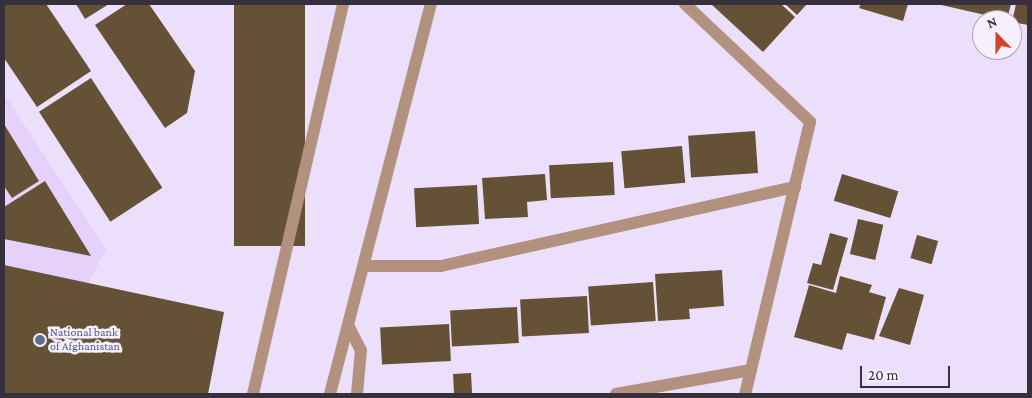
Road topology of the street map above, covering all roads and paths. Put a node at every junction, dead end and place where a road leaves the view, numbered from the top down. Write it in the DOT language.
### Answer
graph roads {
  1 [pos="343,4"];
  2 [pos="431,4"];
  3 [pos="685,4"];
  4 [pos="795,187"];
  5 [pos="364,266"];
  6 [pos="348,325"];
  7 [pos="751,370"];
  8 [pos="253,394"];
  9 [pos="330,394"];
  10 [pos="357,394"];
  11 [pos="616,394"];
  12 [pos="746,394"];
  1 -- 8 [label="street"];
  2 -- 5 [label="street"];
  3 -- 4 [label="street"];
  4 -- 5 [label="street"];
  4 -- 7 [label="street"];
  5 -- 6 [label="street"];
  6 -- 9 [label="street"];
  6 -- 10 [label="street"];
  7 -- 11 [label="street"];
  7 -- 12 [label="street"];
}
